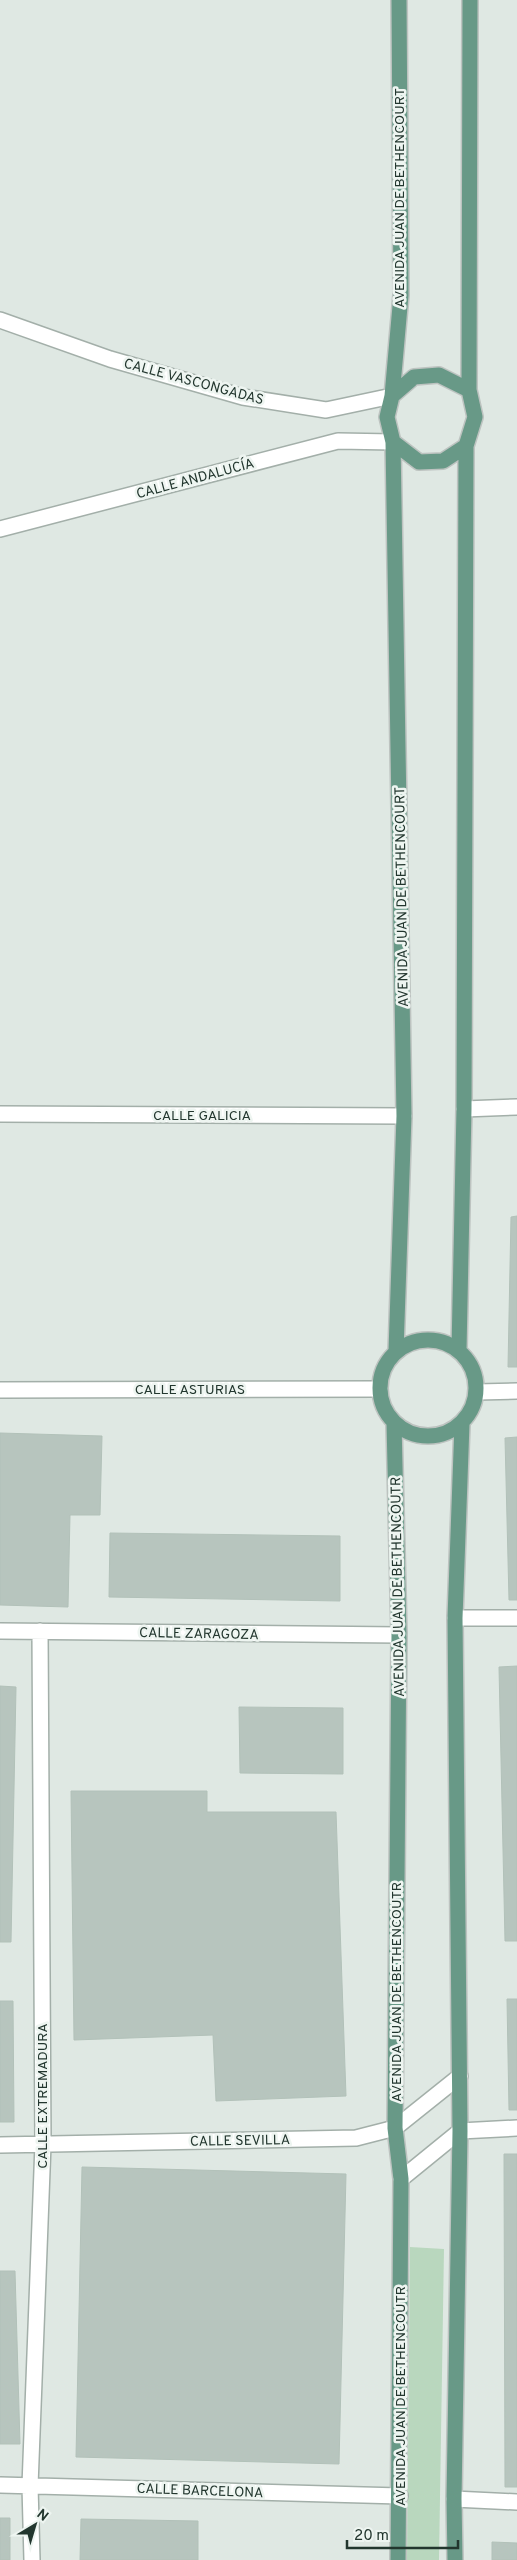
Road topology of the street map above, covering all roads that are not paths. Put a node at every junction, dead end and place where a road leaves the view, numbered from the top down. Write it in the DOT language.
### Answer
graph roads {
  1 [pos="399,0"];
  2 [pos="470,0"];
  3 [pos="0,320"];
  4 [pos="469,390"];
  5 [pos="392,396"];
  6 [pos="393,442"];
  7 [pos="466,446"];
  8 [pos="0,529"];
  9 [pos="517,1107"];
  10 [pos="464,1109"];
  11 [pos="0,1114"];
  12 [pos="404,1116"];
  13 [pos="459,1350"];
  14 [pos="396,1351"];
  15 [pos="380,1389"];
  16 [pos="0,1390"];
  17 [pos="477,1392"];
  18 [pos="517,1392"];
  19 [pos="394,1423"];
  20 [pos="462,1424"];
  21 [pos="455,1618"];
  22 [pos="517,1618"];
  23 [pos="0,1631"];
  24 [pos="40,1631"];
  25 [pos="399,1635"];
  26 [pos="460,2076"];
  27 [pos="395,2128"];
  28 [pos="517,2128"];
  29 [pos="460,2131"];
  30 [pos="43,2144"];
  31 [pos="0,2145"];
  32 [pos="401,2179"];
  33 [pos="0,2485"];
  34 [pos="30,2486"];
  35 [pos="400,2496"];
  36 [pos="454,2499"];
  37 [pos="517,2502"];
  38 [pos="32,2560"];
  39 [pos="398,2560"];
  40 [pos="455,2560"];
  1 -- 5 [label="main road, AVENIDA JUAN DE BETHENCOURT"];
  2 -- 4 [label="main road"];
  3 -- 5 [label="street, CALLE VASCONGADAS"];
  4 -- 5 [label="main road"];
  4 -- 7 [label="main road"];
  5 -- 6 [label="main road"];
  6 -- 7 [label="main road"];
  6 -- 8 [label="street, CALLE ANDALUCÍA"];
  6 -- 12 [label="main road, AVENIDA JUAN DE BETHENCOURT"];
  7 -- 10 [label="main road"];
  9 -- 10 [label="street"];
  10 -- 13 [label="main road"];
  11 -- 12 [label="street, CALLE GALICIA"];
  12 -- 14 [label="main road, AVENIDA JUAN DE BETHENCOURT"];
  13 -- 14 [label="main road"];
  13 -- 17 [label="main road"];
  14 -- 15 [label="main road"];
  15 -- 16 [label="street, CALLE ASTURIAS"];
  15 -- 19 [label="main road"];
  17 -- 18 [label="street"];
  17 -- 20 [label="main road"];
  19 -- 20 [label="main road"];
  19 -- 25 [label="main road, AVENIDA JUAN DE BETHENCOUTR"];
  20 -- 21 [label="main road"];
  21 -- 22 [label="street"];
  21 -- 26 [label="main road"];
  23 -- 24 [label="street, CALLE ZARAGOZA"];
  24 -- 25 [label="street, CALLE ZARAGOZA"];
  24 -- 30 [label="street, CALLE EXTREMADURA"];
  25 -- 27 [label="main road, AVENIDA JUAN DE BETHENCOUTR"];
  26 -- 27 [label="street, CALLE SEVILLA"];
  26 -- 29 [label="main road"];
  27 -- 30 [label="street, CALLE SEVILLA"];
  27 -- 32 [label="main road, AVENIDA JUAN DE BETHENCOUTR"];
  28 -- 29 [label="street"];
  29 -- 32 [label="street"];
  29 -- 36 [label="main road"];
  30 -- 31 [label="street, CALLE SEVILLA"];
  30 -- 34 [label="street, CALLE EXTREMADURA"];
  32 -- 35 [label="main road, AVENIDA JUAN DE BETHENCOUTR"];
  33 -- 34 [label="street, CALLE BARCELONA"];
  34 -- 35 [label="street, CALLE BARCELONA"];
  34 -- 38 [label="street, CALLE EXTREMADURA"];
  35 -- 39 [label="main road, AVENIDA JUAN DE BETHENCOUTR"];
  36 -- 37 [label="street"];
  36 -- 40 [label="main road"];
}
